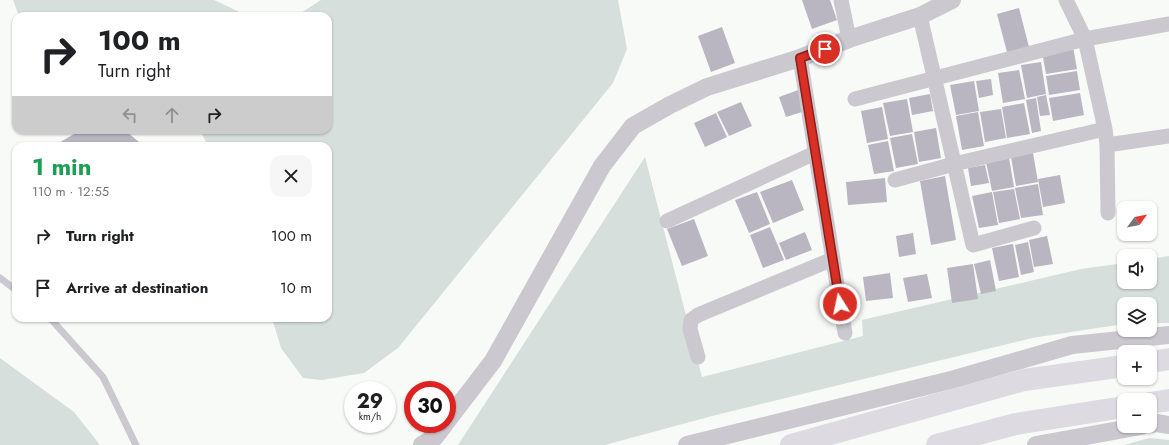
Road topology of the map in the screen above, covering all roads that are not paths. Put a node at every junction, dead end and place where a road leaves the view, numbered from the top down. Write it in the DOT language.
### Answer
graph roads {
  1 [pos="840,0"];
  2 [pos="952,0"];
  3 [pos="1066,0"];
  4 [pos="920,16"];
  5 [pos="1169,24"];
  6 [pos="850,39"];
  7 [pos="1085,39"];
  8 [pos="800,58"];
  9 [pos="934,79"];
  10 [pos="855,99"];
  11 [pos="1104,129"];
  12 [pos="1169,136"];
  13 [pos="1107,145"];
  14 [pos="815,152"];
  15 [pos="954,164"];
  16 [pos="895,180"];
  17 [pos="1108,213"];
  18 [pos="667,221"];
  19 [pos="1034,228"];
  20 [pos="833,259"];
  21 [pos="0,278"];
  22 [pos="12,287"];
  23 [pos="54,322"];
  24 [pos="845,333"];
  25 [pos="1169,335"];
  26 [pos="698,357"];
  27 [pos="1169,360"];
  28 [pos="1157,361"];
  29 [pos="1117,367"];
  30 [pos="1169,400"];
  31 [pos="1157,402"];
  32 [pos="1117,408"];
  33 [pos="456,409"];
  34 [pos="1157,423"];
  35 [pos="1169,425"];
  36 [pos="1117,430"];
  37 [pos="438,433"];
  38 [pos="136,445"];
  39 [pos="422,445"];
  40 [pos="687,445"];
  41 [pos="791,445"];
  42 [pos="937,445"];
  43 [pos="1036,445"];
  1 -- 6 [label="street"];
  2 -- 4 [label="street"];
  3 -- 7 [label="street"];
  4 -- 6 [label="street"];
  4 -- 9 [label="street"];
  5 -- 7 [label="street"];
  6 -- 8 [label="street"];
  7 -- 9 [label="street"];
  7 -- 11 [label="street"];
  8 -- 14 [label="street"];
  8 -- 33 [label="street"];
  9 -- 10 [label="street"];
  9 -- 15 [label="street"];
  11 -- 13 [label="street"];
  11 -- 15 [label="street"];
  12 -- 13 [label="street"];
  13 -- 17 [label="street"];
  14 -- 18 [label="street"];
  14 -- 20 [label="street"];
  15 -- 16 [label="street"];
  15 -- 19 [label="street"];
  20 -- 24 [label="street"];
  20 -- 26 [label="street"];
  21 -- 22 [label="lane"];
  23 -- 38 [label="lane"];
  25 -- 40 [label="street"];
  27 -- 28 [label="main road"];
  29 -- 41 [label="main road"];
  30 -- 31 [label="main road"];
  32 -- 42 [label="main road"];
  34 -- 35 [label="street"];
  36 -- 43 [label="street"];
  37 -- 39 [label="street"];
}
